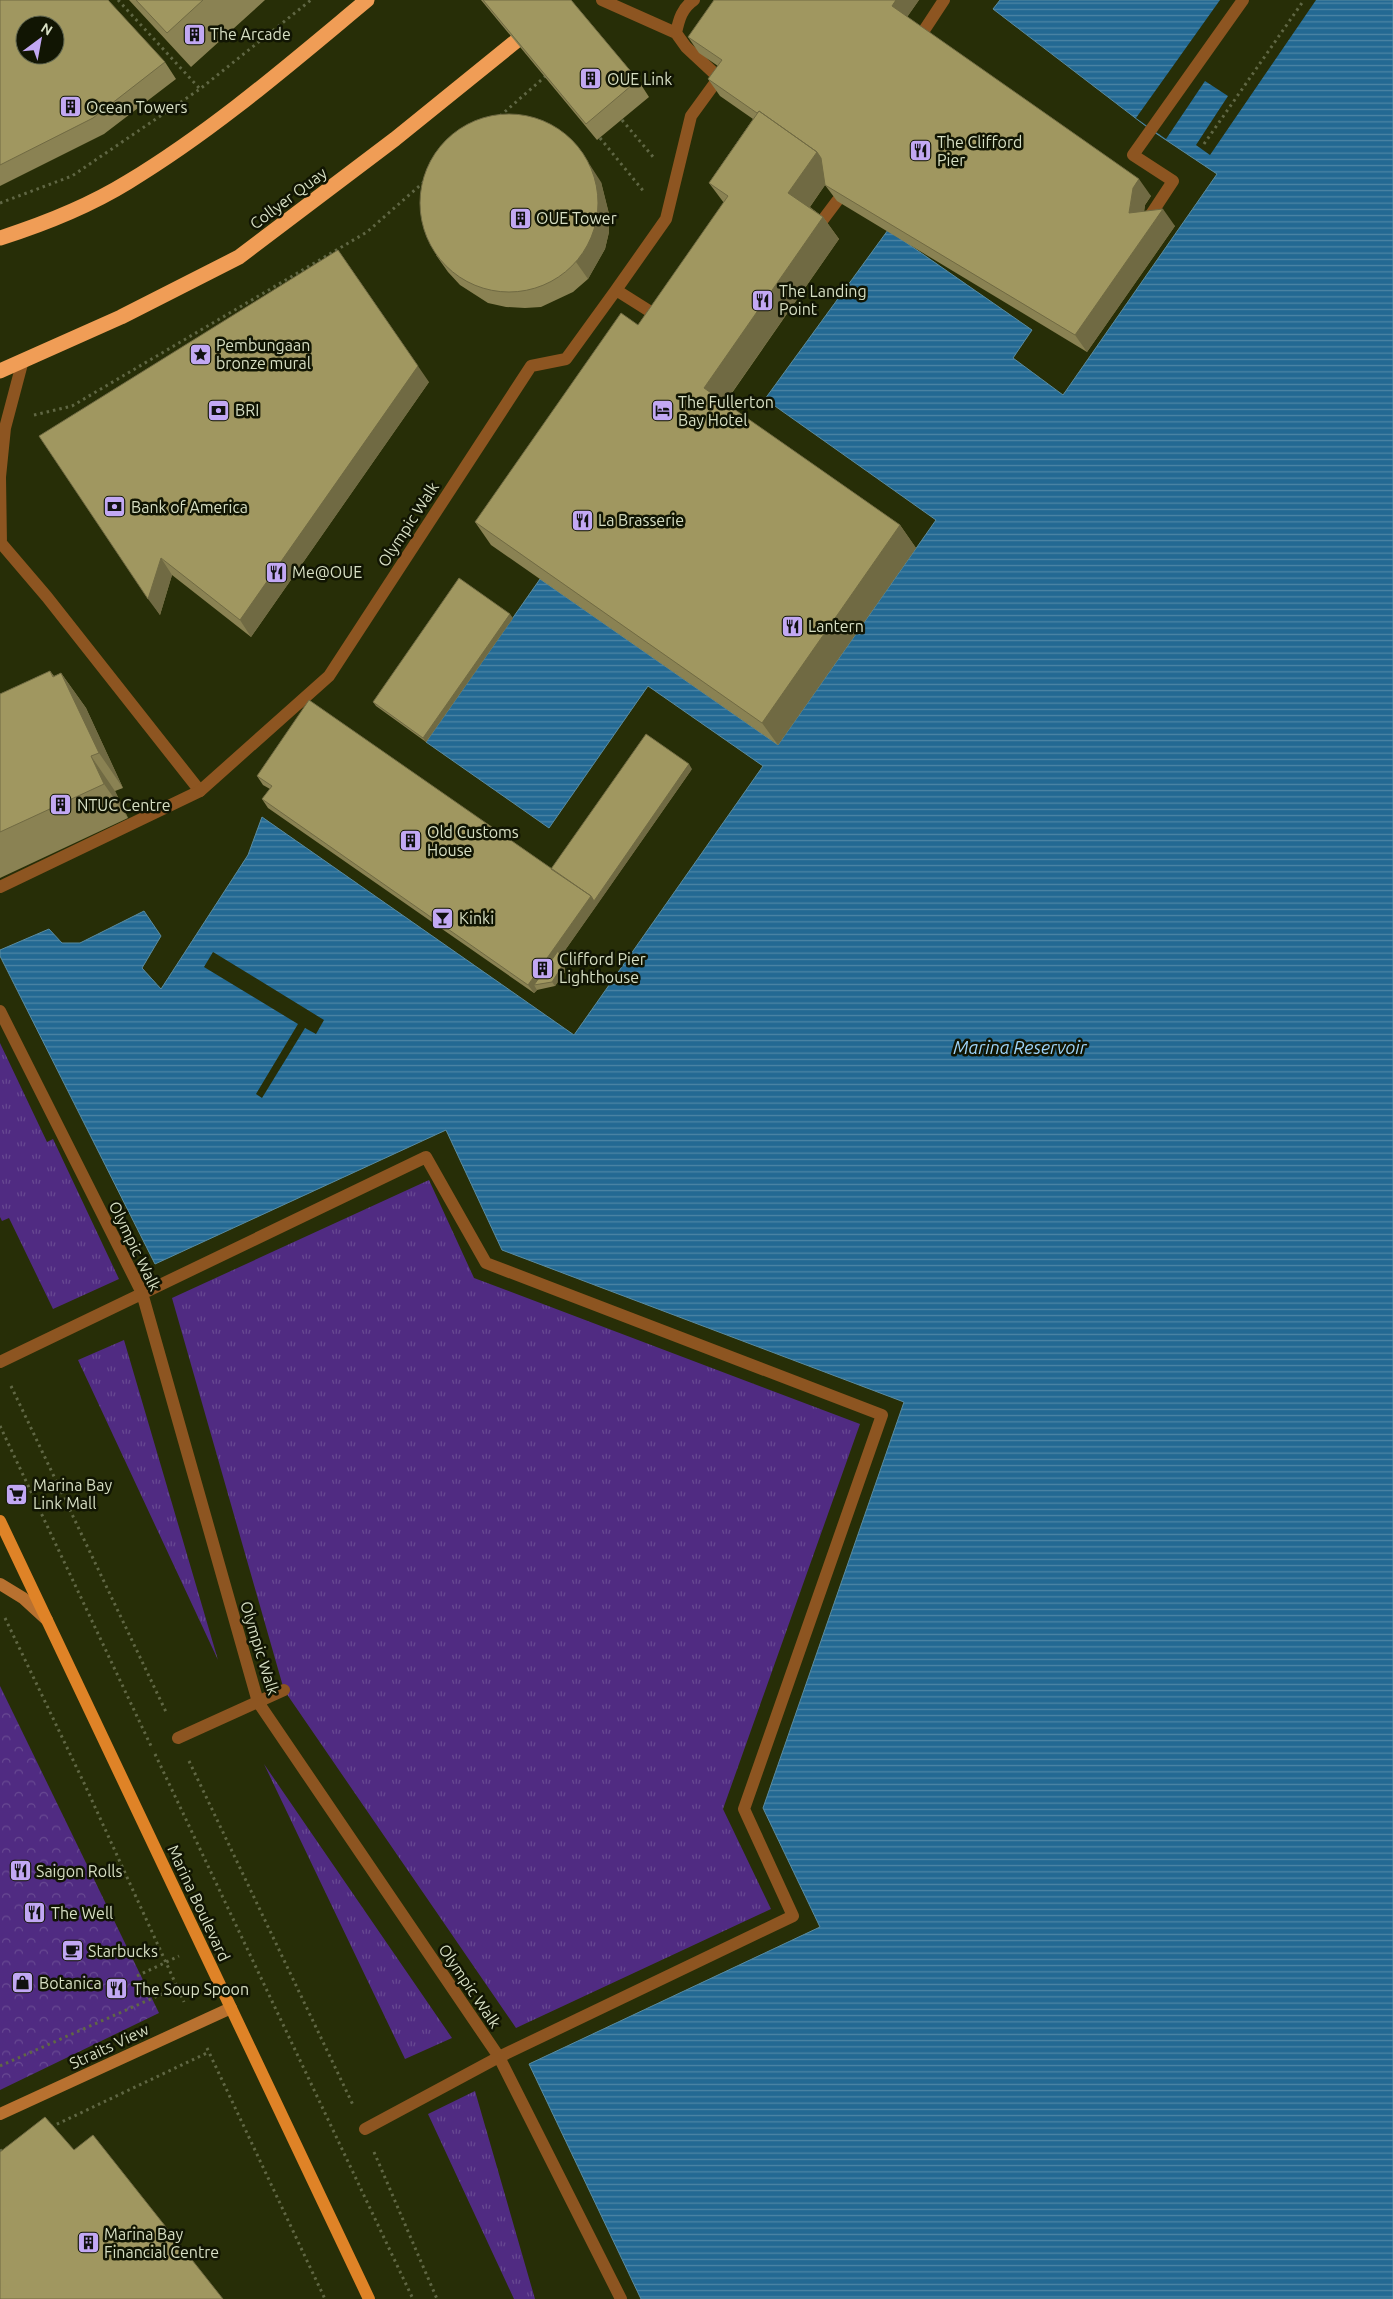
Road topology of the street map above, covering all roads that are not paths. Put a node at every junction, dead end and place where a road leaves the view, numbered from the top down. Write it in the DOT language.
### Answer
graph roads {
  1 [pos="366,0"];
  2 [pos="602,0"];
  3 [pos="694,0"];
  4 [pos="944,0"];
  5 [pos="1243,0"];
  6 [pos="542,20"];
  7 [pos="676,33"];
  8 [pos="921,35"];
  9 [pos="836,201"];
  10 [pos="819,225"];
  11 [pos="1141,230"];
  12 [pos="0,238"];
  13 [pos="616,290"];
  14 [pos="670,324"];
  15 [pos="23,360"];
  16 [pos="0,371"];
  17 [pos="1,543"];
  18 [pos="200,791"];
  19 [pos="0,887"];
  20 [pos="0,1011"];
  21 [pos="142,1293"];
  22 [pos="0,1362"];
  23 [pos="0,1521"];
  24 [pos="0,1584"];
  25 [pos="48,1621"];
  26 [pos="284,1690"];
  27 [pos="258,1702"];
  28 [pos="178,1738"];
  29 [pos="231,2008"];
  30 [pos="499,2058"];
  31 [pos="0,2114"];
  32 [pos="364,2129"];
  33 [pos="369,2299"];
  34 [pos="621,2299"];
  1 -- 12 [label="highway"];
  2 -- 7 [label="street"];
  3 -- 7 [label="street"];
  4 -- 8 [label="street"];
  5 -- 11 [label="street"];
  6 -- 15 [label="highway, Collyer Quay"];
  7 -- 13 [label="street, Olympic Walk"];
  9 -- 10 [label="street"];
  13 -- 14 [label="street"];
  13 -- 18 [label="street, Olympic Walk"];
  15 -- 16 [label="highway, Collyer Quay"];
  15 -- 17 [label="street"];
  17 -- 18 [label="street"];
  18 -- 19 [label="street, Olympic Walk"];
  20 -- 21 [label="street, Olympic Walk"];
  21 -- 22 [label="street"];
  21 -- 27 [label="street, Olympic Walk"];
  21 -- 30 [label="street"];
  23 -- 25 [label="main road, Marina Boulevard"];
  24 -- 25 [label="street"];
  25 -- 29 [label="main road, Marina Boulevard"];
  26 -- 27 [label="street"];
  27 -- 28 [label="street"];
  27 -- 30 [label="street, Olympic Walk"];
  29 -- 31 [label="street, Straits View"];
  29 -- 33 [label="main road, Marina Boulevard"];
  30 -- 32 [label="street"];
  30 -- 34 [label="street, Olympic Walk"];
}
